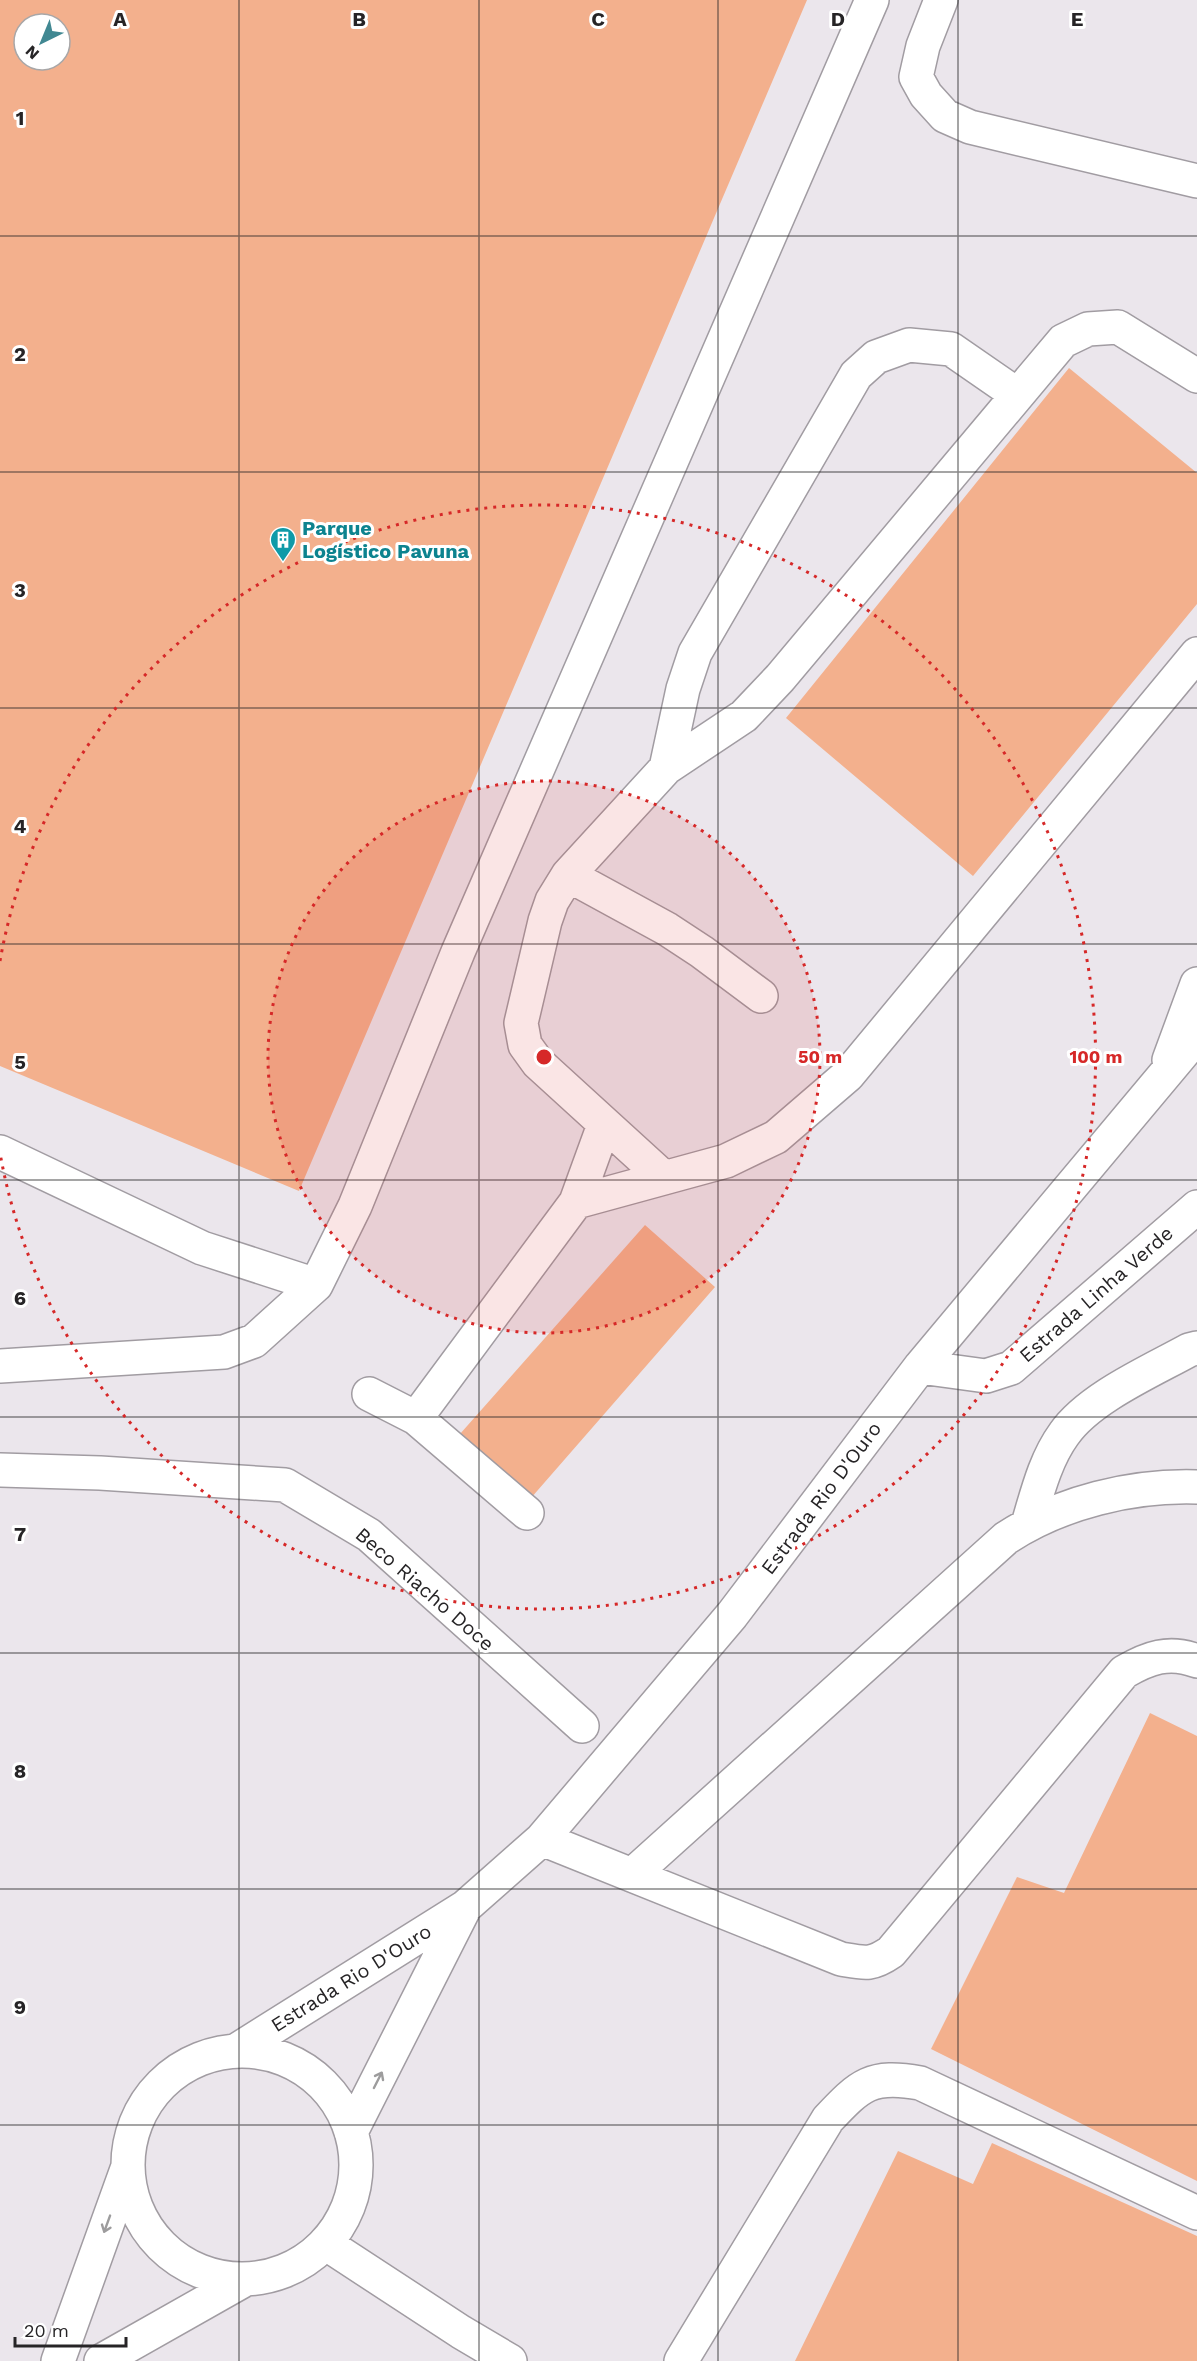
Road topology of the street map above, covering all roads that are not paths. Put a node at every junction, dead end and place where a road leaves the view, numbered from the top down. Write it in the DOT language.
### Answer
graph roads {
  1 [pos="872,0"];
  2 [pos="941,0"];
  3 [pos="1197,181"];
  4 [pos="1197,376"];
  5 [pos="1016,394"];
  6 [pos="1197,654"];
  7 [pos="666,768"];
  8 [pos="568,875"];
  9 [pos="1197,984"];
  10 [pos="761,996"];
  11 [pos="1197,1036"];
  12 [pos="1163,1076"];
  13 [pos="604,1125"];
  14 [pos="0,1152"];
  15 [pos="663,1177"];
  16 [pos="576,1202"];
  17 [pos="1197,1207"];
  18 [pos="316,1285"];
  19 [pos="1197,1348"];
  20 [pos="0,1366"];
  21 [pos="920,1367"];
  22 [pos="369,1394"];
  23 [pos="416,1418"];
  24 [pos="0,1470"];
  25 [pos="1197,1487"];
  26 [pos="527,1513"];
  27 [pos="1028,1524"];
  28 [pos="1197,1661"];
  29 [pos="582,1726"];
  30 [pos="542,1839"];
  31 [pos="632,1875"];
  32 [pos="465,1907"];
  33 [pos="237,2050"];
  34 [pos="351,2132"];
  35 [pos="127,2169"];
  36 [pos="1197,2212"];
  37 [pos="325,2243"];
  38 [pos="246,2279"];
  39 [pos="58,2361"];
  40 [pos="101,2361"];
  41 [pos="510,2361"];
  42 [pos="681,2361"];
  1 -- 18 [label="street"];
  2 -- 3 [label="street"];
  4 -- 5 [label="street"];
  5 -- 7 [label="street"];
  5 -- 7 [label="street"];
  6 -- 15 [label="street"];
  7 -- 8 [label="street"];
  8 -- 10 [label="street"];
  8 -- 13 [label="street"];
  9 -- 12 [label="street, Estrada Rio D'Ouro"];
  11 -- 12 [label="street, Estrada Rio D'Ouro"];
  12 -- 21 [label="street, Estrada Rio D'Ouro"];
  13 -- 15 [label="street"];
  13 -- 16 [label="street"];
  14 -- 18 [label="street"];
  15 -- 16 [label="street"];
  16 -- 23 [label="street"];
  17 -- 21 [label="street, Estrada Linha Verde"];
  18 -- 20 [label="street"];
  19 -- 27 [label="street"];
  21 -- 30 [label="street, Estrada Rio D'Ouro"];
  22 -- 23 [label="street"];
  23 -- 26 [label="street"];
  24 -- 29 [label="street, Beco Riacho Doce"];
  25 -- 27 [label="street"];
  27 -- 31 [label="street"];
  28 -- 31 [label="street"];
  30 -- 31 [label="street"];
  30 -- 32 [label="street, Estrada Rio D'Ouro"];
  32 -- 33 [label="street, Estrada Rio D'Ouro"];
  34 -- 32 [label="street, Estrada Rio D'Ouro, one-way"];
  33 -- 34 [label="street"];
  33 -- 35 [label="street"];
  34 -- 37 [label="street"];
  35 -- 38 [label="street"];
  35 -- 39 [label="street, one-way"];
  36 -- 42 [label="street"];
  37 -- 38 [label="street"];
  37 -- 41 [label="street"];
  38 -- 40 [label="street"];
}
